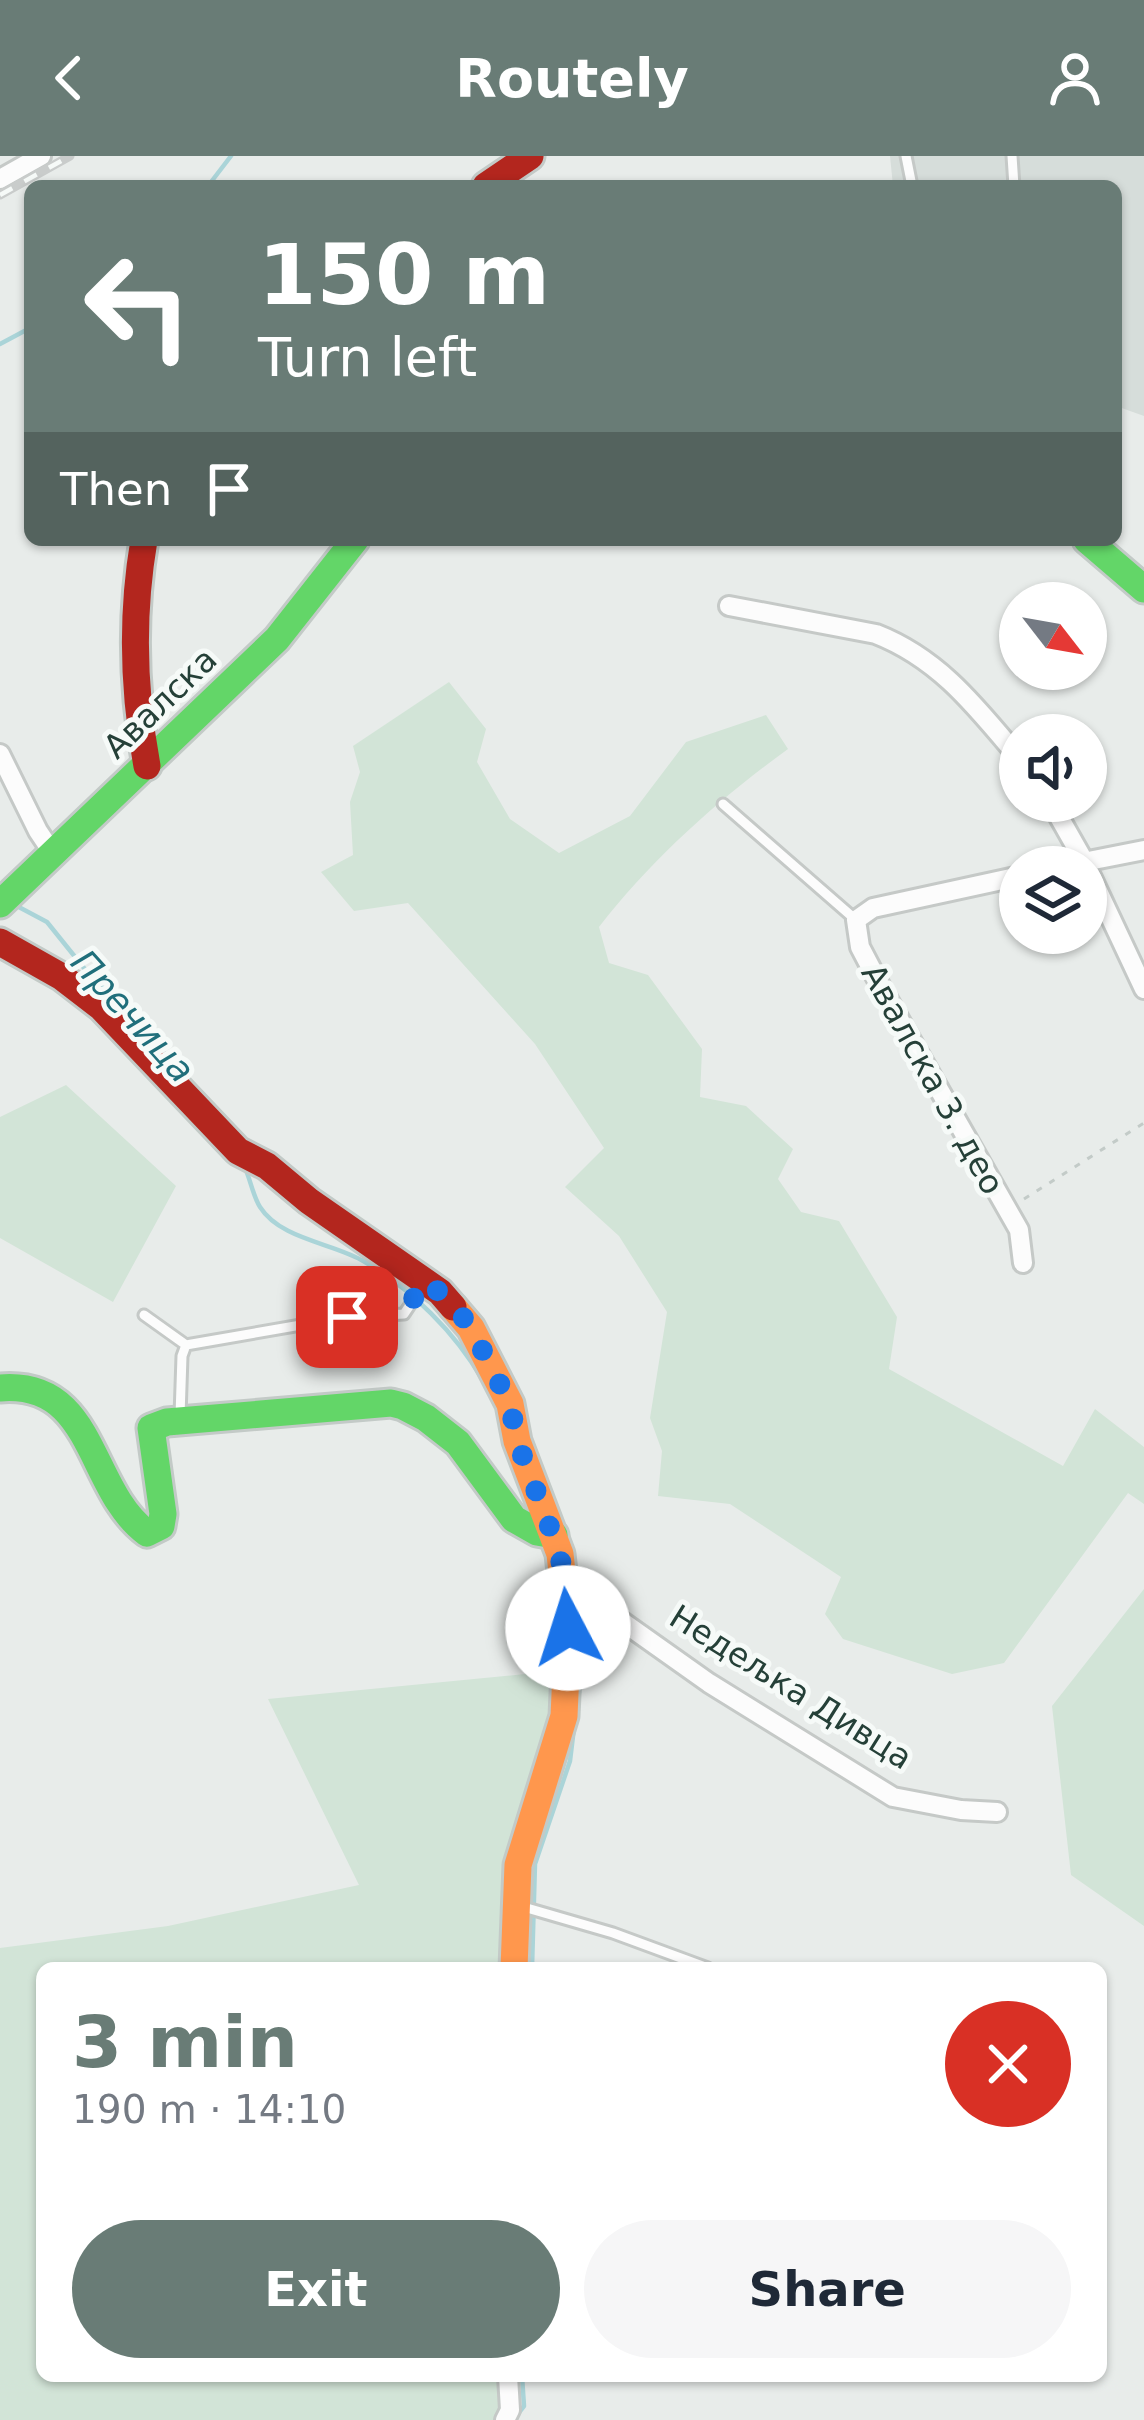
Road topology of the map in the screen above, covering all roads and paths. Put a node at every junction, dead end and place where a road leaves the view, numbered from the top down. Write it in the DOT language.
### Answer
graph roads {
  1 [pos="41,156"];
  2 [pos="530,156"];
  3 [pos="0,178"];
  4 [pos="495,180"];
  5 [pos="143,546"];
  6 [pos="350,546"];
  7 [pos="1095,546"];
  8 [pos="1144,589"];
  9 [pos="729,606"];
  10 [pos="999,734"];
  11 [pos="0,754"];
  12 [pos="147,766"];
  13 [pos="723,803"];
  14 [pos="1144,850"];
  15 [pos="54,855"];
  16 [pos="1107,857"];
  17 [pos="999,881"];
  18 [pos="0,904"];
  19 [pos="1107,910"];
  20 [pos="856,920"];
  21 [pos="0,942"];
  22 [pos="1144,988"];
  23 [pos="1144,1123"];
  24 [pos="1006,1210"];
  25 [pos="1023,1263"];
  26 [pos="419,1293"];
  27 [pos="144,1315"];
  28 [pos="186,1346"];
  29 [pos="0,1388"];
  30 [pos="180,1421"];
  31 [pos="554,1535"];
  32 [pos="572,1585"];
  33 [pos="997,1812"];
  34 [pos="519,1906"];
  35 [pos="514,1962"];
  36 [pos="692,1962"];
  37 [pos="508,2382"];
  38 [pos="505,2420"];
  1 -- 3 [label="street"];
  2 -- 4 [label="street"];
  5 -- 12 [label="street"];
  6 -- 12 [label="street, Авалска"];
  7 -- 8 [label="street"];
  9 -- 10 [label="street"];
  11 -- 15 [label="street"];
  12 -- 15 [label="street, Авалска"];
  13 -- 20 [label="lane"];
  14 -- 16 [label="street"];
  15 -- 18 [label="street, Авалска"];
  17 -- 20 [label="street, Авалска 3. део"];
  19 -- 22 [label="street"];
  20 -- 24 [label="street, Авалска 3. део"];
  21 -- 26 [label="street"];
  23 -- 24 [label="path"];
  24 -- 25 [label="street, Авалска 3. део"];
  26 -- 28 [label="lane"];
  26 -- 31 [label="street"];
  27 -- 28 [label="lane"];
  28 -- 30 [label="lane"];
  29 -- 30 [label="street"];
  30 -- 31 [label="street"];
  31 -- 32 [label="street"];
  32 -- 33 [label="street, Недељка Дивца"];
  32 -- 34 [label="street"];
  34 -- 35 [label="street"];
  34 -- 36 [label="lane"];
  37 -- 38 [label="street"];
}
